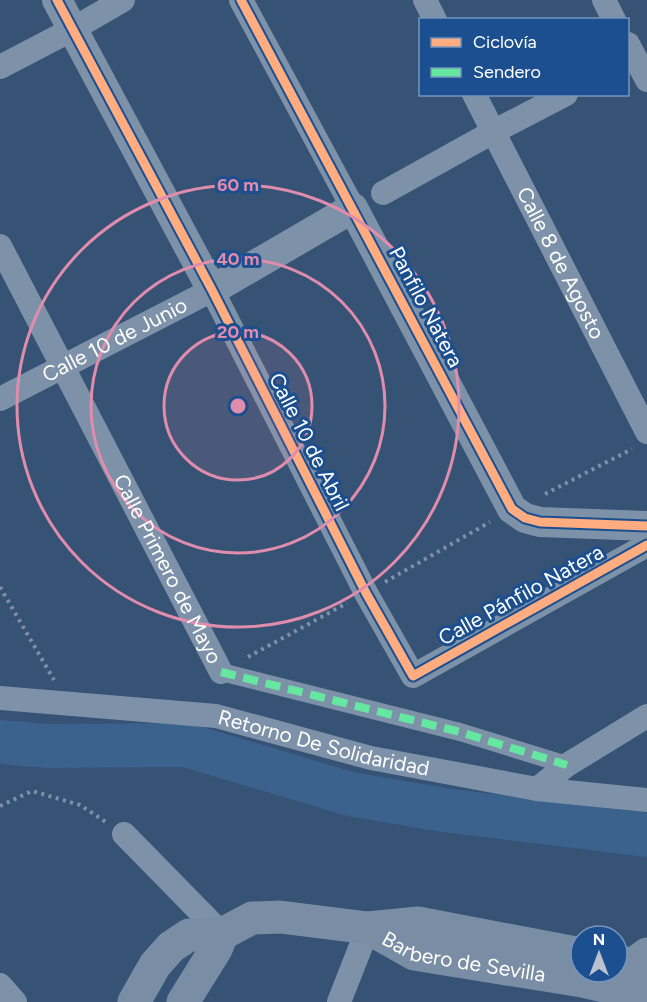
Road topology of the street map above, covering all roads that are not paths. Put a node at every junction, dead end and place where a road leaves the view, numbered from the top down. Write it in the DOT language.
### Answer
graph roads {
  1 [pos="57,0"];
  2 [pos="123,0"];
  3 [pos="241,0"];
  4 [pos="425,0"];
  5 [pos="604,0"];
  6 [pos="434,18"];
  7 [pos="613,18"];
  8 [pos="73,29"];
  9 [pos="0,67"];
  10 [pos="475,96"];
  11 [pos="563,96"];
  12 [pos="493,132"];
  13 [pos="384,194"];
  14 [pos="353,208"];
  15 [pos="0,246"];
  16 [pos="212,290"];
  17 [pos="62,366"];
  18 [pos="0,399"];
  19 [pos="642,439"];
  20 [pos="647,526"];
  21 [pos="647,545"];
  22 [pos="221,672"];
  23 [pos="413,676"];
  24 [pos="0,698"];
  25 [pos="647,716"];
  26 [pos="567,765"];
  27 [pos="537,789"];
  28 [pos="647,800"];
  29 [pos="124,834"];
  30 [pos="368,928"];
  31 [pos="222,934"];
  32 [pos="569,952"];
  33 [pos="633,976"];
  34 [pos="0,986"];
  35 [pos="15,1002"];
  36 [pos="134,1002"];
  37 [pos="183,1002"];
  38 [pos="339,1002"];
  1 -- 8 [label="street, Calle 10 de Abril"];
  2 -- 8 [label="street"];
  3 -- 14 [label="street, Panfilo Natera"];
  4 -- 6 [label="street"];
  5 -- 7 [label="street"];
  8 -- 9 [label="street"];
  8 -- 16 [label="street, Calle 10 de Abril"];
  10 -- 12 [label="street, Calle 8 de Agosto"];
  11 -- 12 [label="street"];
  12 -- 13 [label="street"];
  12 -- 19 [label="street, Calle 8 de Agosto"];
  14 -- 16 [label="street, Calle 10 de Junio"];
  14 -- 20 [label="street, Panfilo Natera"];
  15 -- 17 [label="street, Calle Primero de Mayo"];
  16 -- 17 [label="street, Calle 10 de Junio"];
  16 -- 23 [label="street, Calle 10 de Abril"];
  17 -- 18 [label="street, Calle 10 de Junio"];
  17 -- 22 [label="street, Calle Primero de Mayo"];
  21 -- 23 [label="street, Calle Pánfilo Natera"];
  22 -- 26 [label="street, Calle Primero de Mayo"];
  24 -- 27 [label="street, Retorno De Solidaridad"];
  25 -- 26 [label="street"];
  26 -- 27 [label="street"];
  27 -- 28 [label="street, Retorno De Solidaridad"];
  29 -- 31 [label="street"];
  30 -- 31 [label="main road, Barbero de Sevilla"];
  30 -- 32 [label="main road, Barbero de Sevilla"];
  30 -- 33 [label="main road, Barbero de Sevilla"];
  30 -- 38 [label="street"];
  31 -- 36 [label="main road, Barbero de Sevilla"];
  31 -- 37 [label="main road"];
  34 -- 35 [label="street"];
}
